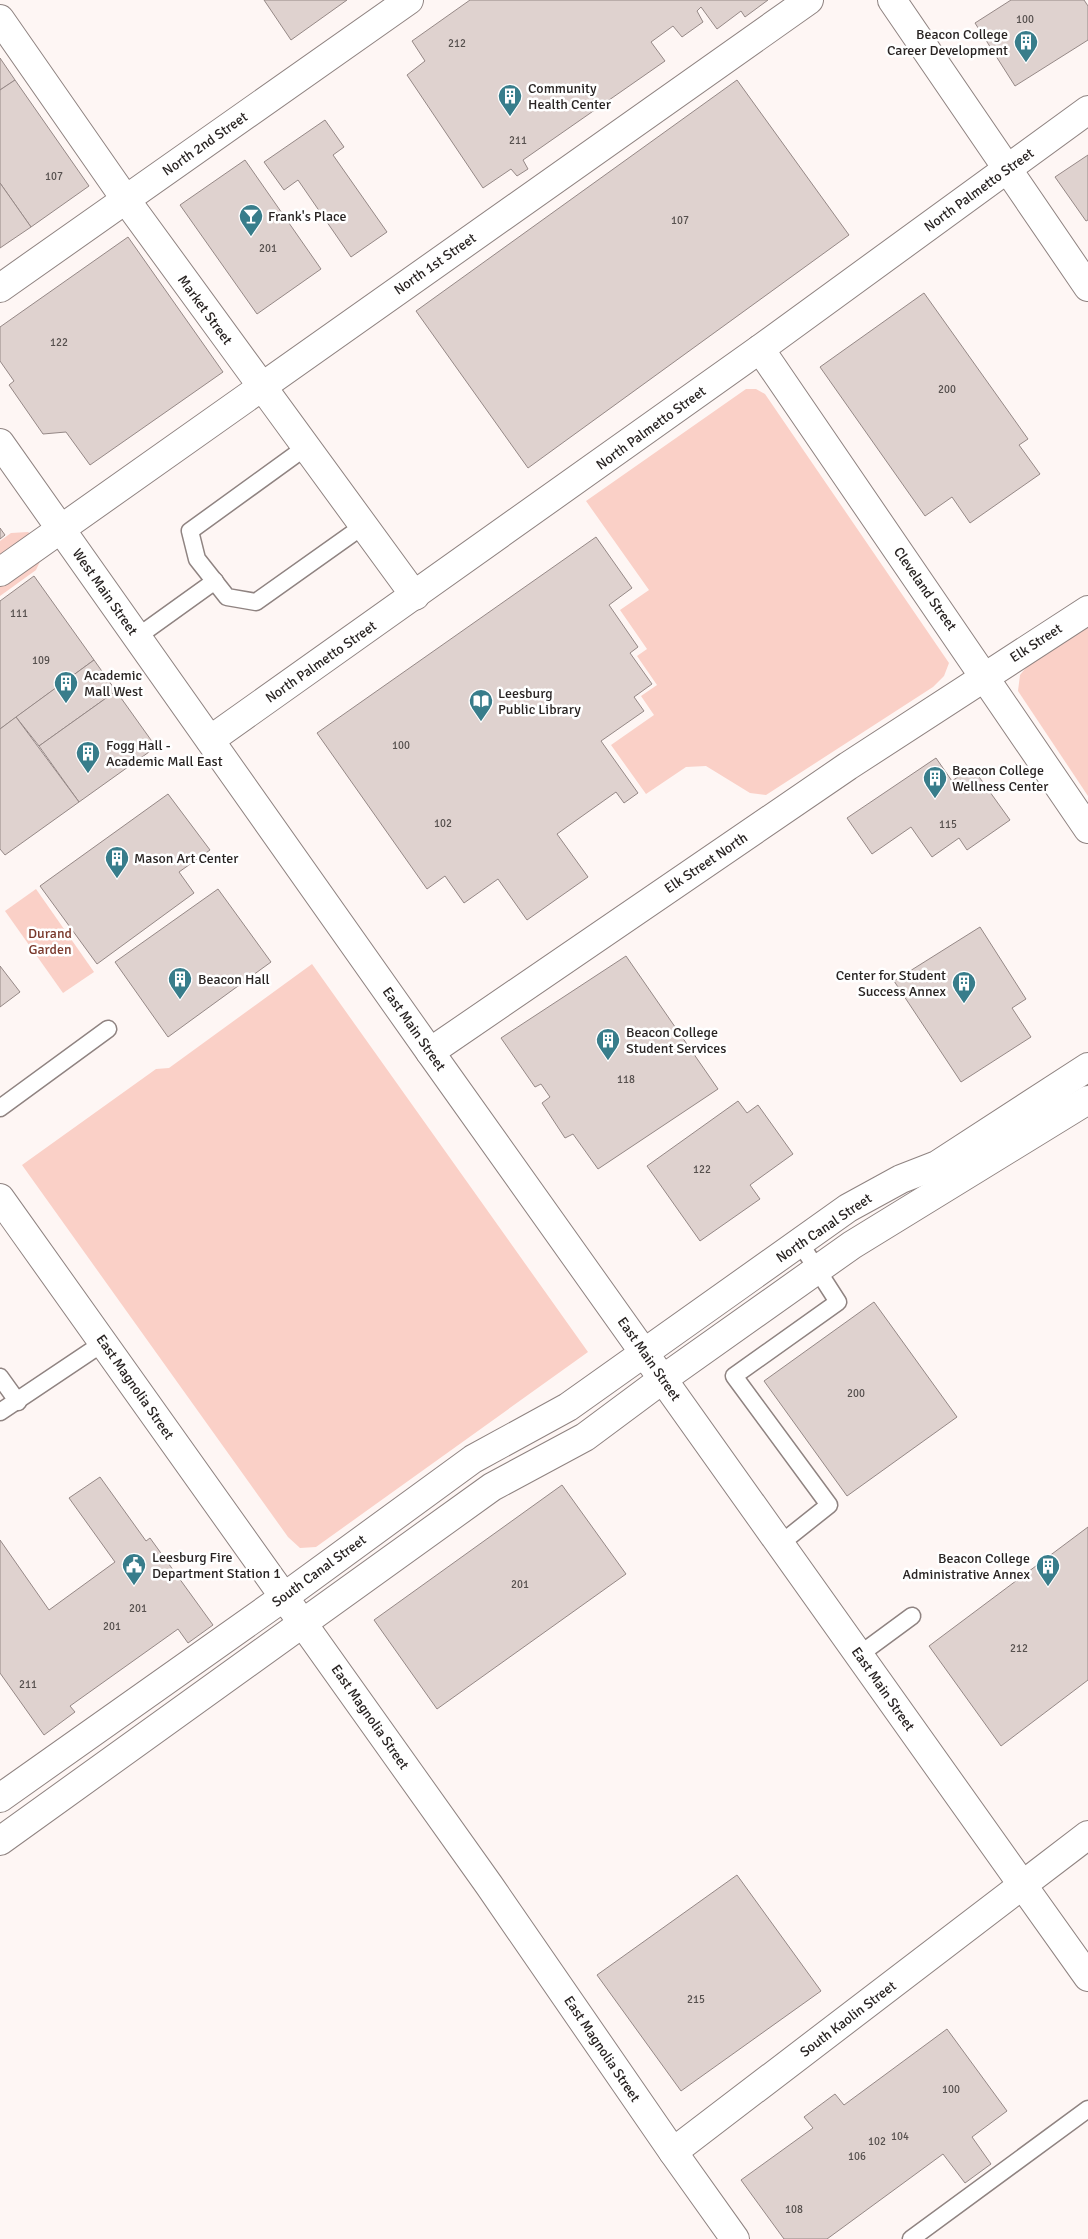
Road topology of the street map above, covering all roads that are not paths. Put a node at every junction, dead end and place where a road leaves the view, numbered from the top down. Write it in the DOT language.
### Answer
graph roads {
  1 [pos="9,0"];
  2 [pos="409,0"];
  3 [pos="809,0"];
  4 [pos="892,0"];
  5 [pos="0,6"];
  6 [pos="0,19"];
  7 [pos="1088,110"];
  8 [pos="1007,169"];
  9 [pos="126,200"];
  10 [pos="1088,287"];
  11 [pos="0,288"];
  12 [pos="760,350"];
  13 [pos="261,387"];
  14 [pos="0,443"];
  15 [pos="306,447"];
  16 [pos="363,526"];
  17 [pos="61,529"];
  18 [pos="0,572"];
  19 [pos="214,581"];
  20 [pos="415,596"];
  21 [pos="1088,610"];
  22 [pos="137,637"];
  23 [pos="984,676"];
  24 [pos="210,740"];
  25 [pos="1088,830"];
  26 [pos="108,1029"];
  27 [pos="430,1052"];
  28 [pos="1088,1067"];
  29 [pos="1088,1100"];
  30 [pos="0,1108"];
  31 [pos="0,1198"];
  32 [pos="800,1243"];
  33 [pos="818,1270"];
  34 [pos="103,1343"];
  35 [pos="643,1352"];
  36 [pos="0,1377"];
  37 [pos="663,1379"];
  38 [pos="18,1402"];
  39 [pos="1,1414"];
  40 [pos="780,1544"];
  41 [pos="284,1597"];
  42 [pos="912,1616"];
  43 [pos="302,1623"];
  44 [pos="859,1655"];
  45 [pos="0,1798"];
  46 [pos="1088,1835"];
  47 [pos="0,1841"];
  48 [pos="1023,1885"];
  49 [pos="1088,1977"];
  50 [pos="1088,2109"];
  51 [pos="673,2152"];
  52 [pos="735,2239"];
  53 [pos="911,2239"];
  1 -- 5 [label="street"];
  2 -- 9 [label="street, North 2nd Street"];
  3 -- 13 [label="street, North 1st Street"];
  4 -- 8 [label="street"];
  6 -- 9 [label="street, Market Street"];
  7 -- 8 [label="street, North Palmetto Street"];
  8 -- 10 [label="street"];
  8 -- 12 [label="street, North Palmetto Street"];
  9 -- 11 [label="street, North 2nd Street"];
  9 -- 13 [label="street, Market Street"];
  12 -- 20 [label="street, North Palmetto Street"];
  12 -- 23 [label="street, Cleveland Street"];
  13 -- 15 [label="street, Market Street"];
  13 -- 17 [label="street, North 1st Street"];
  14 -- 17 [label="street, West Main Street"];
  15 -- 16 [label="street, Market Street"];
  15 -- 19 [label="lane"];
  16 -- 19 [label="lane"];
  16 -- 20 [label="street, Market Street"];
  17 -- 18 [label="street, North 1st Street"];
  17 -- 22 [label="street, West Main Street"];
  19 -- 22 [label="lane"];
  20 -- 24 [label="street, North Palmetto Street"];
  21 -- 23 [label="street, Elk Street"];
  22 -- 24 [label="street, West Main Street"];
  23 -- 25 [label="street, Cleveland Street"];
  23 -- 27 [label="street, Elk Street North"];
  24 -- 27 [label="street, East Main Street"];
  26 -- 30 [label="lane"];
  27 -- 35 [label="street, East Main Street"];
  28 -- 32 [label="street, North Canal Street"];
  29 -- 33 [label="street"];
  31 -- 34 [label="street, East Magnolia Street"];
  32 -- 33 [label="lane"];
  32 -- 35 [label="street, North Canal Street"];
  33 -- 37 [label="street"];
  33 -- 40 [label="lane"];
  34 -- 38 [label="lane"];
  34 -- 41 [label="street, East Magnolia Street"];
  35 -- 37 [label="street, East Main Street"];
  35 -- 41 [label="street, South Canal Street"];
  36 -- 38 [label="lane"];
  37 -- 40 [label="street, East Main Street"];
  37 -- 43 [label="street"];
  38 -- 39 [label="lane"];
  40 -- 44 [label="street, East Main Street"];
  41 -- 43 [label="street, East Magnolia Street"];
  41 -- 45 [label="street, South Canal Street"];
  42 -- 44 [label="lane"];
  43 -- 47 [label="street"];
  43 -- 51 [label="street, East Magnolia Street"];
  44 -- 48 [label="street, East Main Street"];
  46 -- 48 [label="street, South Kaolin Street"];
  48 -- 49 [label="street, East Main Street"];
  48 -- 51 [label="street, South Kaolin Street"];
  50 -- 53 [label="lane"];
  51 -- 52 [label="street, East Magnolia Street"];
}
